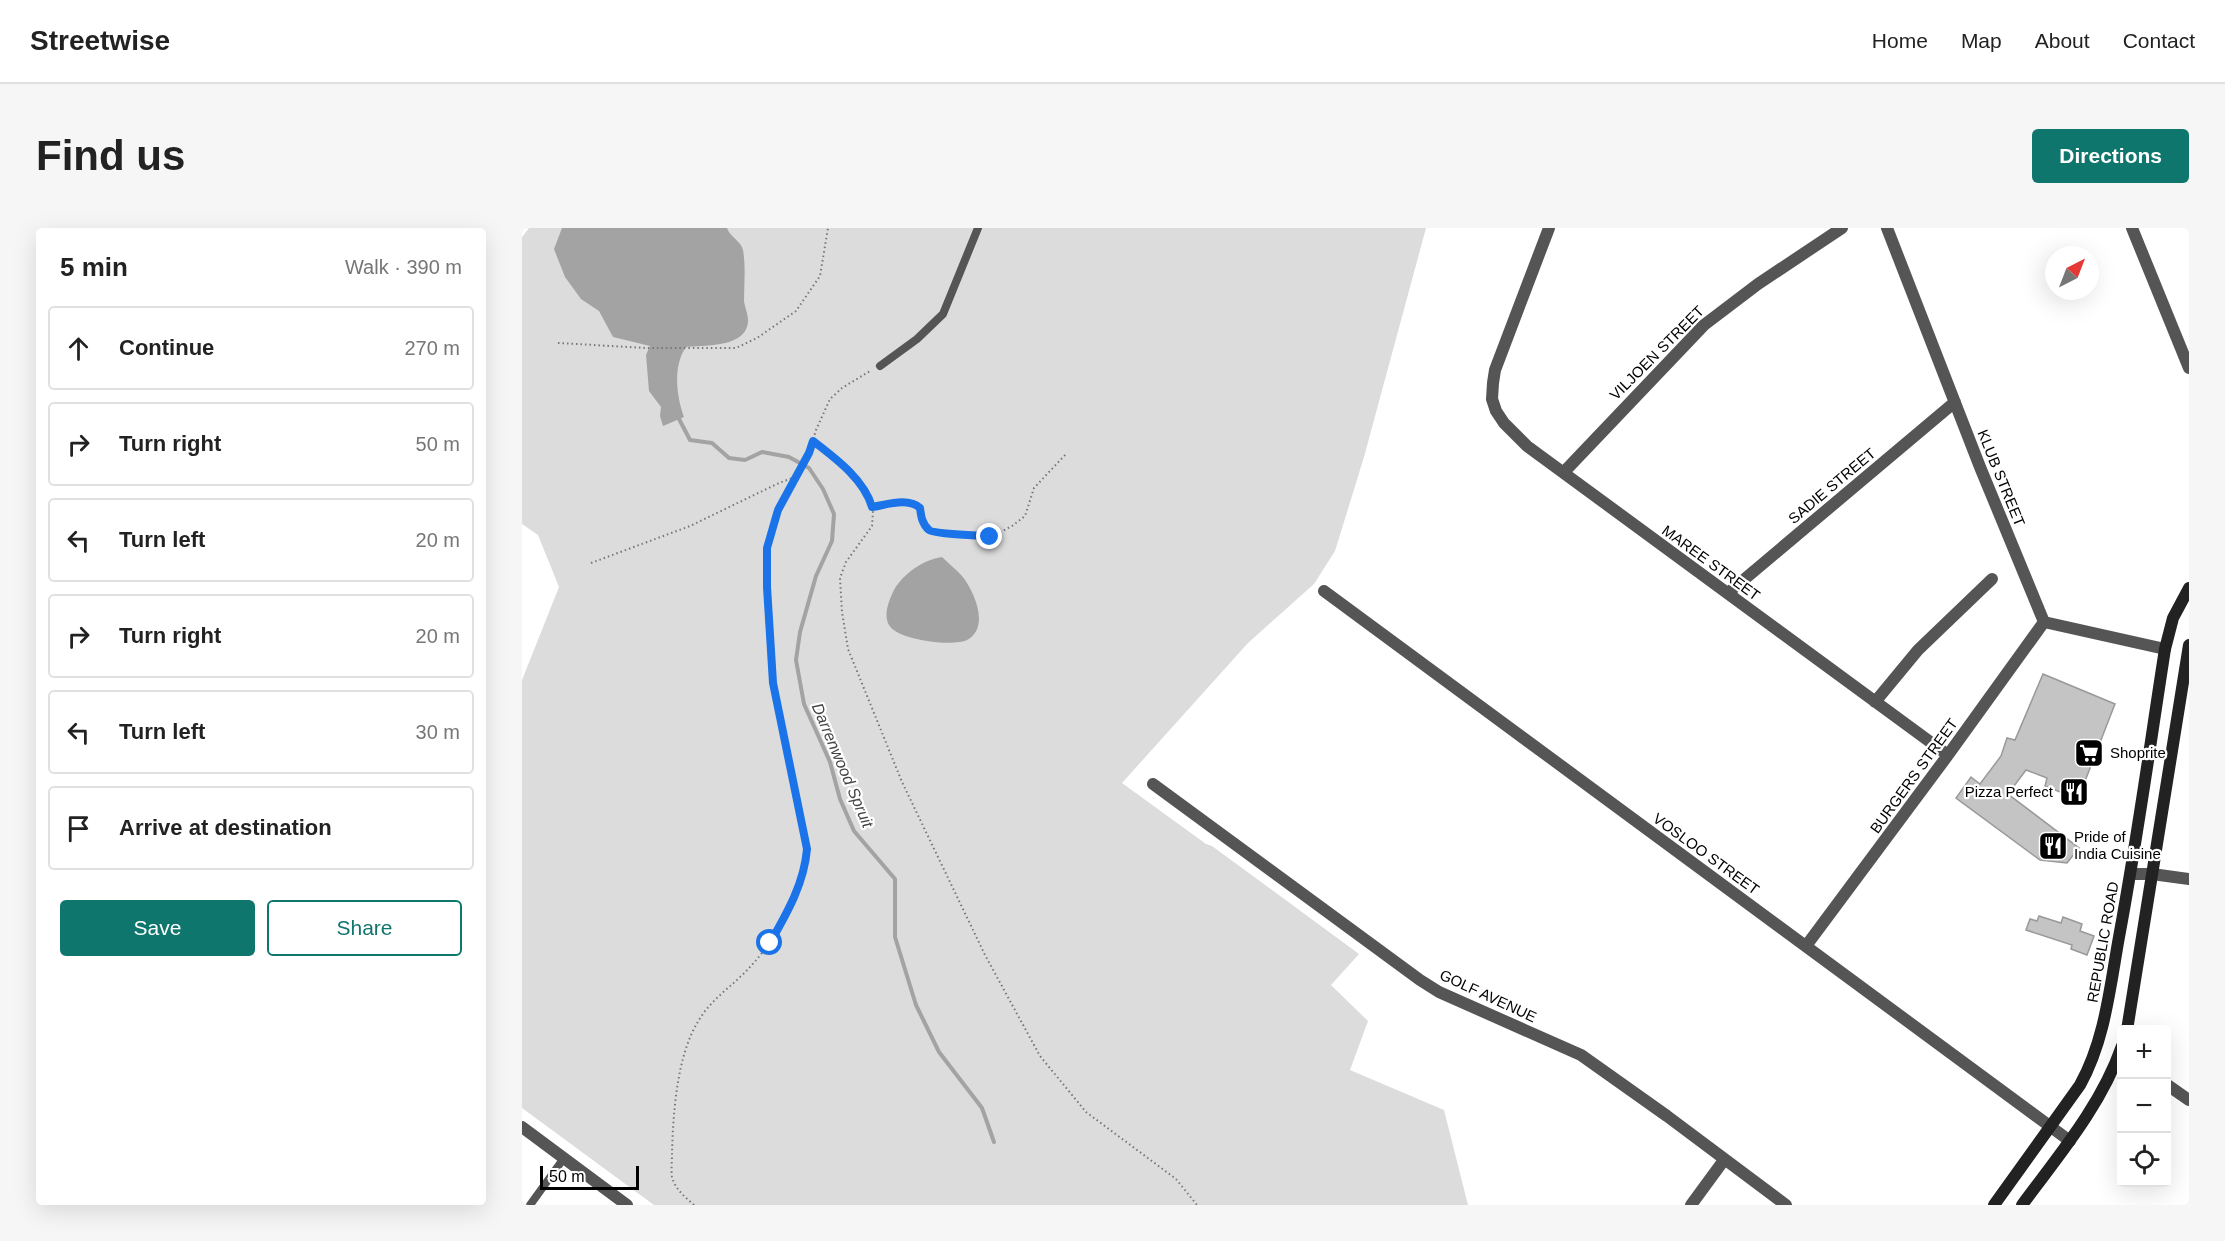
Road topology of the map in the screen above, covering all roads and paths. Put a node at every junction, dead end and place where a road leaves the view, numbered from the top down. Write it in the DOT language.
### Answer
graph roads {
  1 [pos="828,228"];
  2 [pos="978,228"];
  3 [pos="1549,228"];
  4 [pos="1842,228"];
  5 [pos="1887,228"];
  6 [pos="2132,228"];
  7 [pos="558,344"];
  8 [pos="880,366"];
  9 [pos="2189,368"];
  10 [pos="1955,402"];
  11 [pos="813,441"];
  12 [pos="1066,454"];
  13 [pos="1564,472"];
  14 [pos="795,477"];
  15 [pos="872,507"];
  16 [pos="591,563"];
  17 [pos="1992,579"];
  18 [pos="2189,588"];
  19 [pos="1324,591"];
  20 [pos="1728,593"];
  21 [pos="2044,622"];
  22 [pos="2189,645"];
  23 [pos="2165,649"];
  24 [pos="1875,702"];
  25 [pos="1948,755"];
  26 [pos="1153,784"];
  27 [pos="2131,874"];
  28 [pos="2152,874"];
  29 [pos="2189,879"];
  30 [pos="1806,946"];
  31 [pos="2128,1025"];
  32 [pos="2117,1058"];
  33 [pos="2171,1087"];
  34 [pos="2189,1100"];
  35 [pos="522,1127"];
  36 [pos="2052,1127"];
  37 [pos="2070,1141"];
  38 [pos="564,1158"];
  39 [pos="1724,1160"];
  40 [pos="530,1205"];
  41 [pos="627,1205"];
  42 [pos="694,1205"];
  43 [pos="1197,1205"];
  44 [pos="1690,1205"];
  45 [pos="1786,1205"];
  46 [pos="1994,1205"];
  47 [pos="2022,1205"];
  1 -- 7 [label="path"];
  2 -- 8 [label="lane"];
  3 -- 13 [label="street, MAREE STREET"];
  4 -- 13 [label="street, VILJOEN STREET"];
  5 -- 10 [label="street, KLUB STREET"];
  6 -- 9 [label="street"];
  8 -- 11 [label="path"];
  10 -- 20 [label="street, SADIE STREET"];
  10 -- 21 [label="street, KLUB STREET"];
  11 -- 14 [label="path"];
  11 -- 15 [label="path"];
  12 -- 15 [label="path"];
  13 -- 20 [label="street, MAREE STREET"];
  14 -- 16 [label="path"];
  14 -- 42 [label="path"];
  15 -- 43 [label="path"];
  17 -- 24 [label="street"];
  18 -- 23 [label="main road, REPUBLIC ROAD"];
  19 -- 30 [label="street, VOSLOO STREET"];
  20 -- 24 [label="street, MAREE STREET"];
  21 -- 23 [label="street"];
  21 -- 25 [label="street, BURGERS STREET"];
  22 -- 28 [label="main road"];
  23 -- 27 [label="main road, REPUBLIC ROAD"];
  24 -- 25 [label="street, MAREE STREET"];
  25 -- 30 [label="street, BURGERS STREET"];
  26 -- 39 [label="street, GOLF AVENUE"];
  27 -- 28 [label="street"];
  27 -- 36 [label="main road, REPUBLIC ROAD"];
  28 -- 29 [label="street"];
  28 -- 31 [label="main road"];
  30 -- 36 [label="street, VOSLOO STREET"];
  32 -- 37 [label="main road"];
  33 -- 34 [label="street"];
  35 -- 38 [label="street"];
  36 -- 37 [label="street, VOSLOO STREET"];
  36 -- 46 [label="main road, REPUBLIC ROAD"];
  37 -- 47 [label="main road"];
  38 -- 40 [label="lane"];
  38 -- 41 [label="street"];
  39 -- 44 [label="street"];
  39 -- 45 [label="street, GOLF AVENUE"];
}
